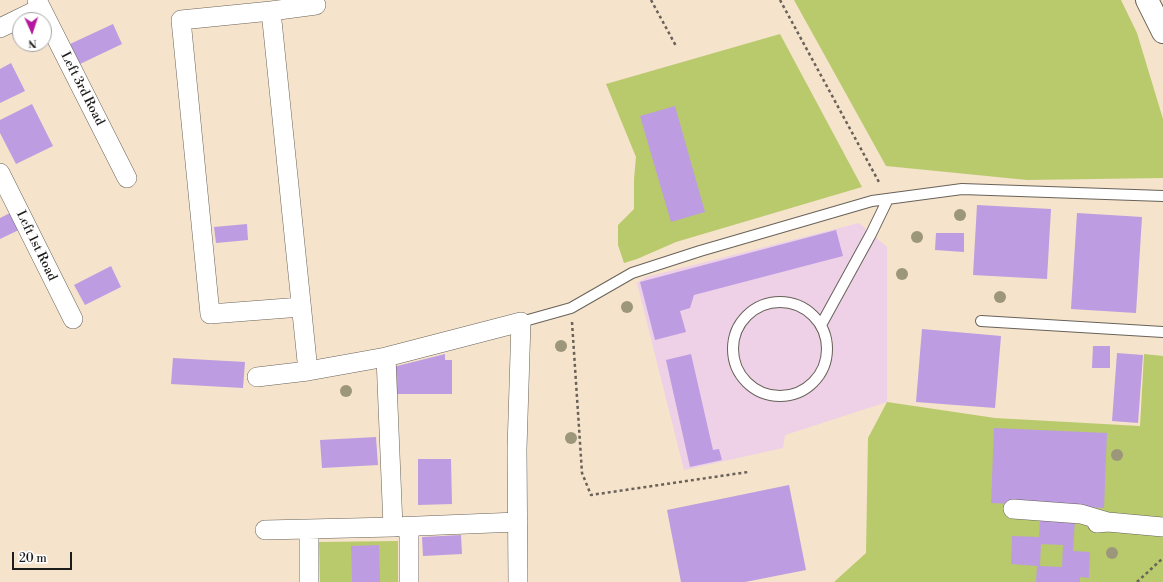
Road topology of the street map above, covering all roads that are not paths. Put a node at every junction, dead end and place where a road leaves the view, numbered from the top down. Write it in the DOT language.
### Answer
graph roads {
  1 [pos="1147,0"];
  2 [pos="39,4"];
  3 [pos="316,5"];
  4 [pos="272,11"];
  5 [pos="0,28"];
  6 [pos="1163,32"];
  7 [pos="0,173"];
  8 [pos="127,178"];
  9 [pos="1163,196"];
  10 [pos="888,199"];
  11 [pos="300,307"];
  12 [pos="73,319"];
  13 [pos="980,321"];
  14 [pos="521,322"];
  15 [pos="821,325"];
  16 [pos="1163,332"];
  17 [pos="386,357"];
  18 [pos="308,371"];
  19 [pos="257,377"];
  20 [pos="1013,509"];
  21 [pos="518,522"];
  22 [pos="1108,522"];
  23 [pos="1085,525"];
  24 [pos="1163,526"];
  25 [pos="401,527"];
  26 [pos="309,529"];
  27 [pos="265,530"];
  28 [pos="310,582"];
  29 [pos="409,582"];
  30 [pos="518,582"];
  1 -- 6 [label="main road"];
  2 -- 5 [label="street"];
  2 -- 8 [label="street, Left 3rd Road"];
  3 -- 4 [label="street"];
  4 -- 11 [label="street"];
  4 -- 11 [label="street"];
  7 -- 12 [label="street, Left 1st Road"];
  9 -- 10 [label="lane"];
  10 -- 14 [label="lane"];
  10 -- 15 [label="lane"];
  11 -- 18 [label="street"];
  13 -- 16 [label="lane"];
  14 -- 17 [label="street"];
  14 -- 21 [label="street"];
  15 -- 15 [label="lane"];
  17 -- 18 [label="street"];
  17 -- 25 [label="street"];
  18 -- 19 [label="street"];
  20 -- 22 [label="street"];
  21 -- 25 [label="street"];
  21 -- 30 [label="street"];
  22 -- 23 [label="street"];
  22 -- 24 [label="street"];
  25 -- 26 [label="street"];
  25 -- 29 [label="street"];
  26 -- 27 [label="street"];
  26 -- 28 [label="street"];
}
